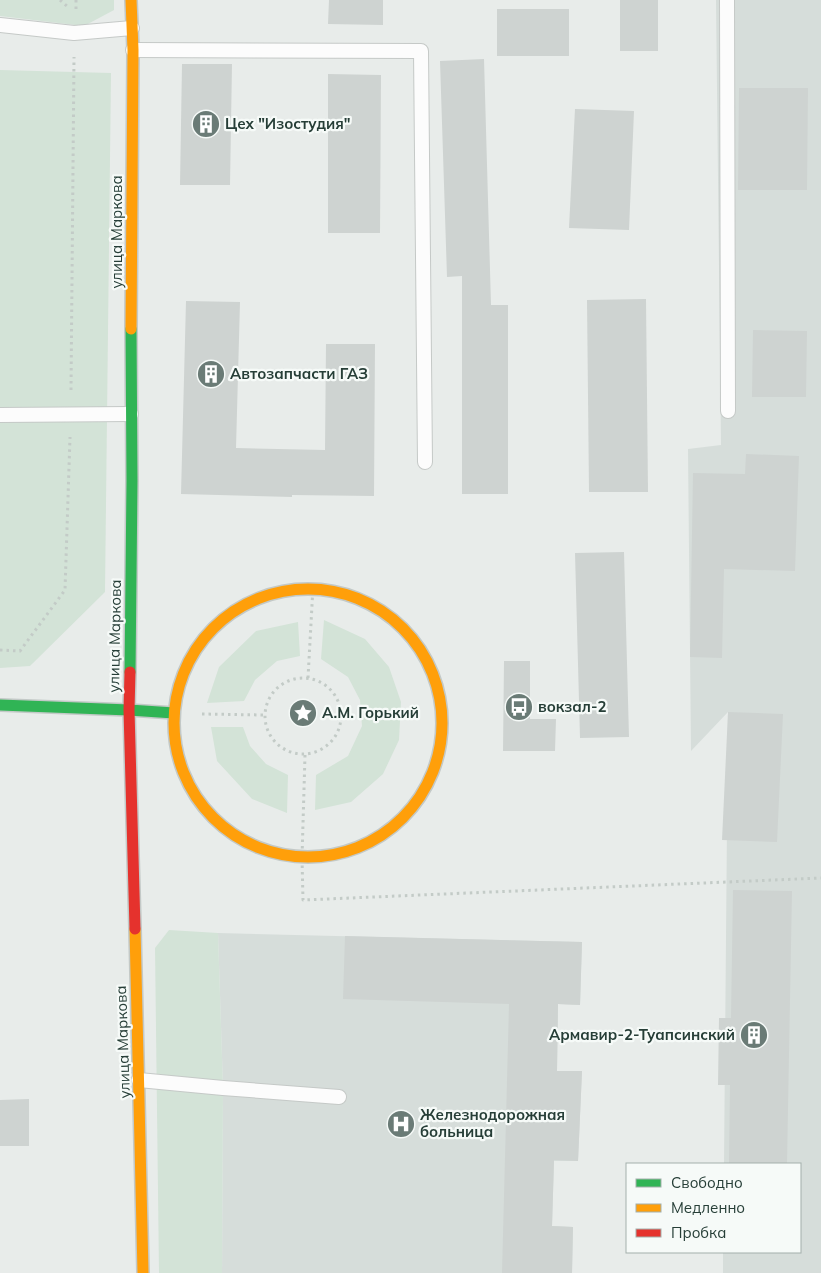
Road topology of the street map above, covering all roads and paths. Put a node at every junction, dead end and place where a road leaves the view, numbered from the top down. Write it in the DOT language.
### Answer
graph roads {
  1 [pos="131,0"];
  2 [pos="727,0"];
  3 [pos="0,24"];
  4 [pos="132,28"];
  5 [pos="74,33"];
  6 [pos="133,50"];
  7 [pos="728,411"];
  8 [pos="131,414"];
  9 [pos="0,415"];
  10 [pos="71,415"];
  11 [pos="425,462"];
  12 [pos="313,587"];
  13 [pos="0,650"];
  14 [pos="308,678"];
  15 [pos="0,705"];
  16 [pos="129,710"];
  17 [pos="174,713"];
  18 [pos="264,715"];
  19 [pos="305,755"];
  20 [pos="302,858"];
  21 [pos="821,878"];
  22 [pos="139,1080"];
  23 [pos="339,1097"];
  24 [pos="143,1273"];
  1 -- 4 [label="main road, улица Маркова"];
  2 -- 7 [label="lane"];
  3 -- 5 [label="lane"];
  4 -- 5 [label="lane"];
  4 -- 6 [label="main road, улица Маркова"];
  5 -- 10 [label="path"];
  6 -- 8 [label="main road, улица Маркова"];
  6 -- 11 [label="lane"];
  8 -- 10 [label="lane"];
  8 -- 16 [label="main road, улица Маркова"];
  9 -- 10 [label="lane"];
  10 -- 13 [label="path"];
  12 -- 14 [label="path"];
  12 -- 17 [label="main road"];
  12 -- 20 [label="main road"];
  14 -- 18 [label="path"];
  14 -- 19 [label="path"];
  15 -- 16 [label="main road"];
  16 -- 17 [label="main road"];
  16 -- 22 [label="main road, улица Маркова"];
  17 -- 18 [label="path"];
  17 -- 20 [label="main road"];
  18 -- 19 [label="path"];
  19 -- 20 [label="path"];
  20 -- 21 [label="path"];
  22 -- 23 [label="lane"];
  22 -- 24 [label="main road, улица Маркова"];
}
